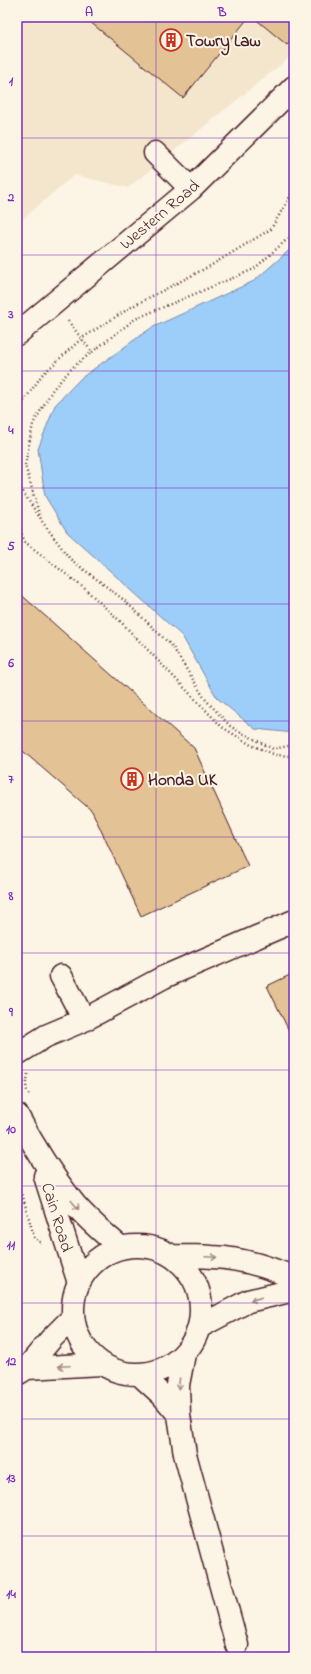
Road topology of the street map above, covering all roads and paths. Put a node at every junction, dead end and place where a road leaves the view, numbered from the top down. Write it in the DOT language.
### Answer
graph roads {
  1 [pos="294,87"];
  2 [pos="155,153"];
  3 [pos="191,189"];
  4 [pos="294,190"];
  5 [pos="294,233"];
  6 [pos="66,318"];
  7 [pos="17,334"];
  8 [pos="82,338"];
  9 [pos="92,352"];
  10 [pos="17,411"];
  11 [pos="17,481"];
  12 [pos="41,520"];
  13 [pos="17,523"];
  14 [pos="294,745"];
  15 [pos="294,756"];
  16 [pos="294,921"];
  17 [pos="61,976"];
  18 [pos="84,1020"];
  19 [pos="17,1054"];
  20 [pos="17,1115"];
  21 [pos="36,1150"];
  22 [pos="17,1188"];
  23 [pos="44,1242"];
  24 [pos="121,1248"];
  25 [pos="172,1256"];
  26 [pos="294,1278"];
  27 [pos="79,1283"];
  28 [pos="294,1290"];
  29 [pos="73,1317"];
  30 [pos="199,1326"];
  31 [pos="184,1354"];
  32 [pos="102,1364"];
  33 [pos="22,1371"];
  34 [pos="139,1374"];
  35 [pos="178,1415"];
  36 [pos="236,1645"];
  1 -- 3 [label="street, Western Road"];
  2 -- 3 [label="street"];
  3 -- 7 [label="street, Western Road"];
  4 -- 8 [label="path"];
  5 -- 9 [label="path"];
  6 -- 8 [label="path"];
  8 -- 9 [label="path"];
  8 -- 10 [label="path"];
  9 -- 12 [label="path"];
  11 -- 12 [label="path"];
  12 -- 14 [label="path"];
  13 -- 15 [label="path"];
  16 -- 18 [label="street"];
  17 -- 18 [label="street"];
  18 -- 19 [label="street"];
  20 -- 21 [label="street, Cain Road"];
  21 -- 24 [label="street, Cain Road, one-way"];
  21 -- 27 [label="street, Cain Road"];
  22 -- 23 [label="path"];
  24 -- 25 [label="street"];
  24 -- 27 [label="street"];
  25 -- 26 [label="street, one-way"];
  25 -- 30 [label="street"];
  27 -- 29 [label="street"];
  28 -- 30 [label="street, one-way"];
  29 -- 32 [label="street"];
  29 -- 33 [label="street"];
  30 -- 31 [label="street"];
  31 -- 34 [label="street"];
  31 -- 35 [label="street, one-way"];
  32 -- 33 [label="street, one-way"];
  32 -- 34 [label="street"];
  34 -- 35 [label="street"];
  35 -- 36 [label="street"];
}
